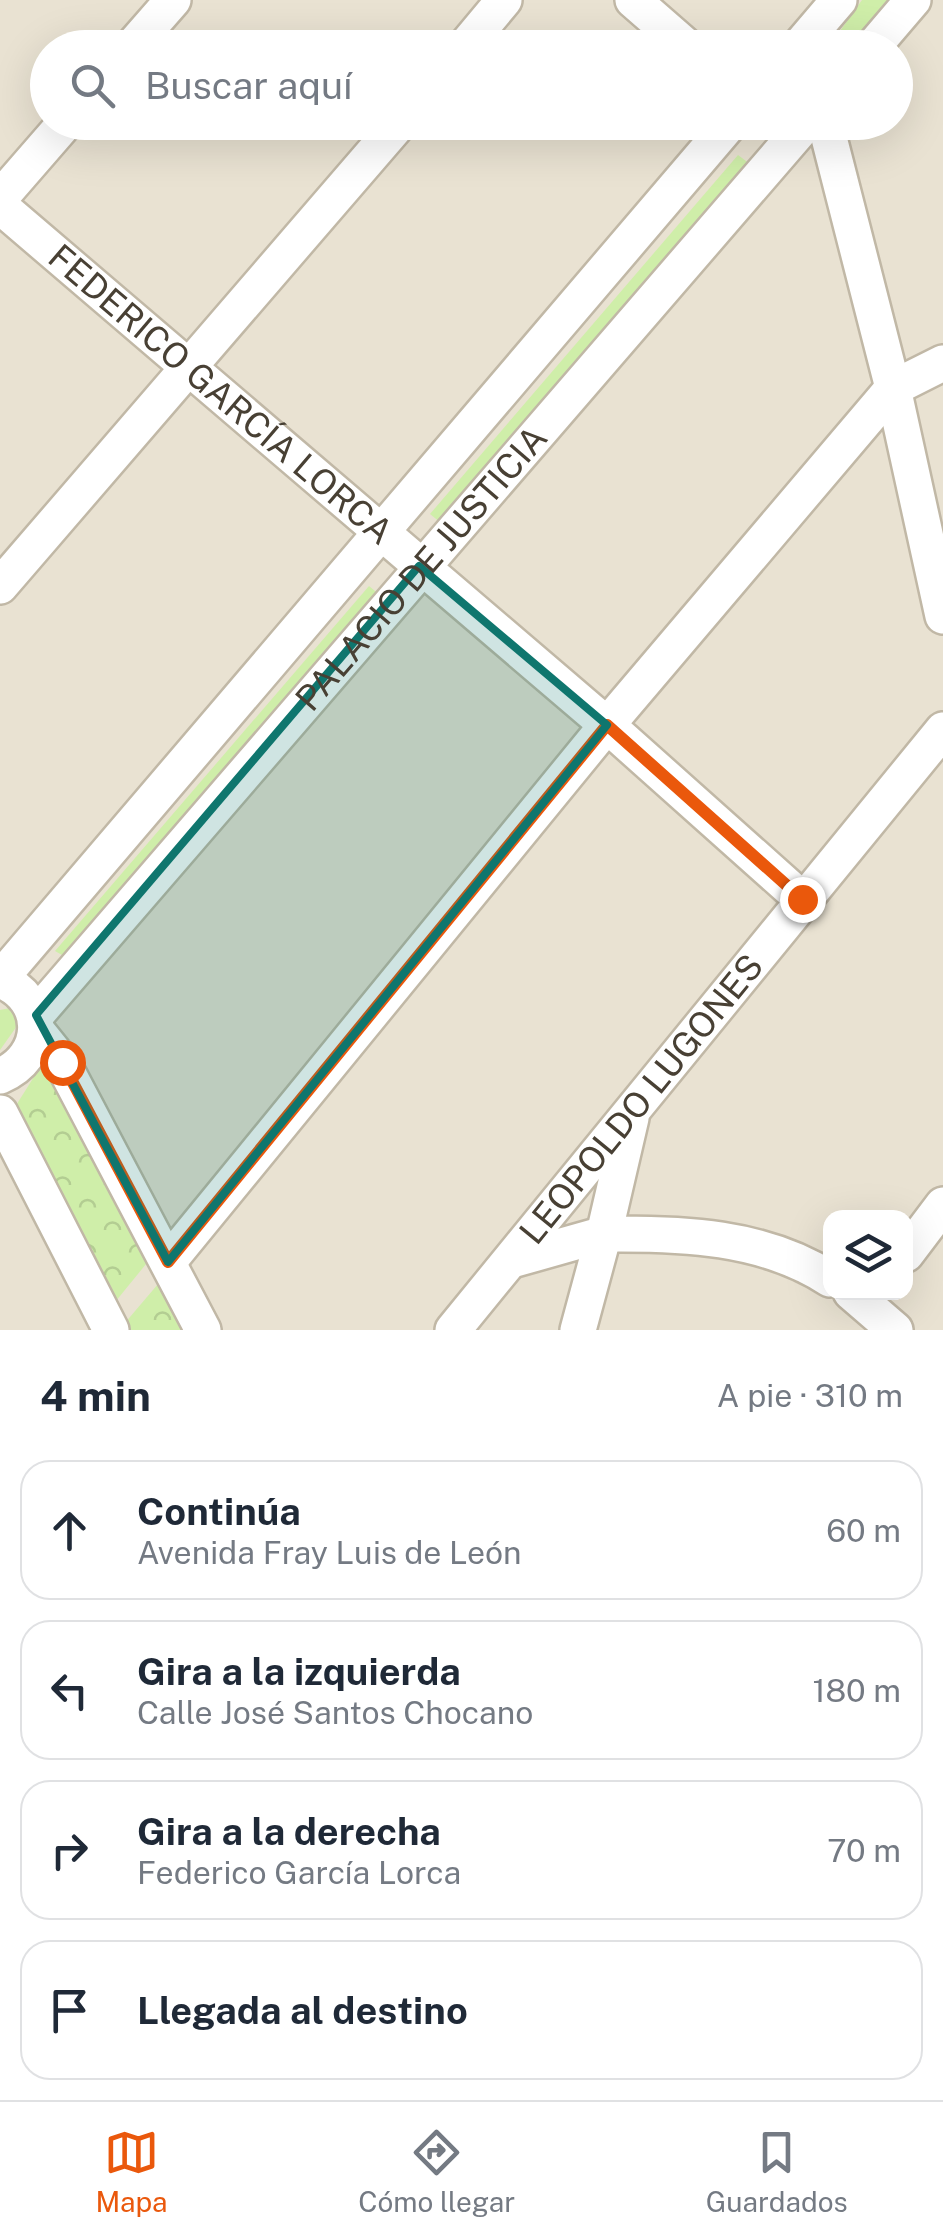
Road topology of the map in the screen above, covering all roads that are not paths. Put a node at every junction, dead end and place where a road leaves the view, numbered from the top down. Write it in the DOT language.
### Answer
graph roads {
  1 [pos="173,0"];
  2 [pos="504,0"];
  3 [pos="633,0"];
  4 [pos="799,0"];
  5 [pos="839,0"];
  6 [pos="913,0"];
  7 [pos="147,30"];
  8 [pos="479,30"];
  9 [pos="667,30"];
  10 [pos="803,30"];
  11 [pos="816,30"];
  12 [pos="887,30"];
  13 [pos="50,140"];
  14 [pos="385,140"];
  15 [pos="716,140"];
  16 [pos="799,140"];
  17 [pos="810,140"];
  18 [pos="0,198"];
  19 [pos="0,206"];
  20 [pos="943,362"];
  21 [pos="188,371"];
  22 [pos="894,388"];
  23 [pos="378,532"];
  24 [pos="419,566"];
  25 [pos="0,586"];
  26 [pos="943,616"];
  27 [pos="607,725"];
  28 [pos="943,730"];
  29 [pos="802,899"];
  30 [pos="0,980"];
  31 [pos="36,1023"];
  32 [pos="0,1076"];
  33 [pos="632,1111"];
  34 [pos="0,1113"];
  35 [pos="943,1205"];
  36 [pos="604,1234"];
  37 [pos="913,1245"];
  38 [pos="512,1260"];
  39 [pos="168,1262"];
  40 [pos="823,1276"];
  41 [pos="868,1300"];
  42 [pos="109,1329"];
  43 [pos="203,1330"];
  44 [pos="453,1330"];
  45 [pos="578,1330"];
  46 [pos="896,1330"];
  1 -- 7 [label="street"];
  2 -- 8 [label="street"];
  3 -- 9 [label="street"];
  4 -- 10 [label="street"];
  5 -- 11 [label="street"];
  6 -- 12 [label="street"];
  13 -- 18 [label="street"];
  14 -- 21 [label="street"];
  15 -- 23 [label="street, PALACIO DE JUSTICIA"];
  16 -- 24 [label="street, PALACIO DE JUSTICIA"];
  17 -- 22 [label="street"];
  19 -- 21 [label="street, FEDERICO GARCÍA LORCA"];
  20 -- 22 [label="street"];
  21 -- 23 [label="street, FEDERICO GARCÍA LORCA"];
  21 -- 25 [label="street"];
  22 -- 26 [label="street"];
  22 -- 27 [label="street"];
  23 -- 24 [label="street, FEDERICO GARCÍA LORCA"];
  23 -- 30 [label="street, PALACIO DE JUSTICIA"];
  24 -- 27 [label="street, FEDERICO GARCÍA LORCA"];
  24 -- 31 [label="street, PALACIO DE JUSTICIA"];
  27 -- 29 [label="street, FEDERICO GARCÍA LORCA"];
  27 -- 39 [label="street"];
  28 -- 29 [label="street, LEOPOLDO LUGONES"];
  29 -- 33 [label="street, LEOPOLDO LUGONES"];
  30 -- 31 [label="street"];
  31 -- 32 [label="street, PALACIO DE JUSTICIA"];
  31 -- 39 [label="street"];
  33 -- 36 [label="street"];
  33 -- 38 [label="street, LEOPOLDO LUGONES"];
  34 -- 42 [label="street"];
  35 -- 37 [label="street"];
  36 -- 38 [label="street"];
  36 -- 40 [label="street"];
  36 -- 45 [label="street"];
  38 -- 44 [label="street, LEOPOLDO LUGONES"];
  39 -- 43 [label="street"];
  41 -- 46 [label="street"];
}
